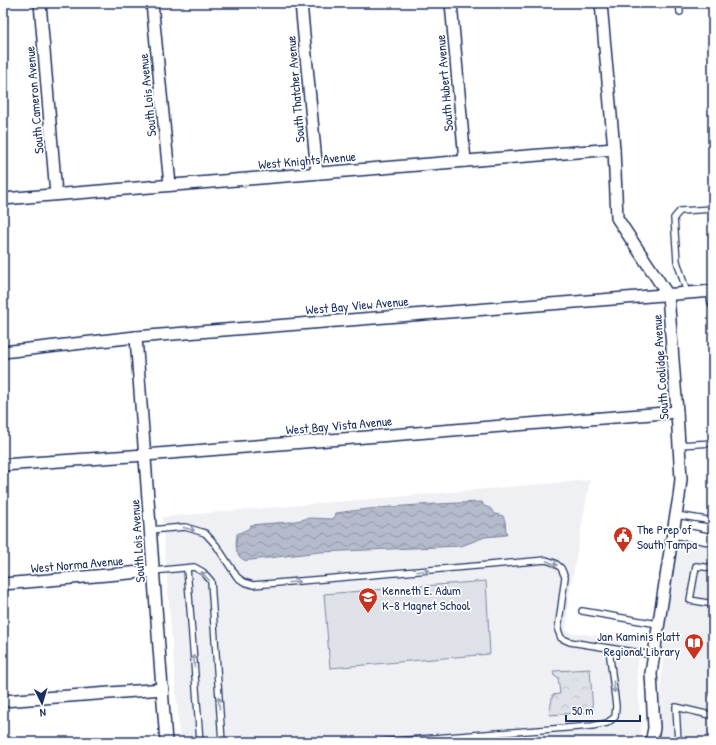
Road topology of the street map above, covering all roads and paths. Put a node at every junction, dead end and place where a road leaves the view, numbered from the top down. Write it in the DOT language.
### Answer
graph roads {
  1 [pos="40,3"];
  2 [pos="152,3"];
  3 [pos="301,3"];
  4 [pos="451,3"];
  5 [pos="601,3"];
  6 [pos="679,3"];
  7 [pos="680,12"];
  8 [pos="614,149"];
  9 [pos="465,161"];
  10 [pos="316,173"];
  11 [pos="170,185"];
  12 [pos="56,194"];
  13 [pos="3,199"];
  14 [pos="713,209"];
  15 [pos="711,291"];
  16 [pos="687,293"];
  17 [pos="668,294"];
  18 [pos="713,307"];
  19 [pos="136,337"];
  20 [pos="3,352"];
  21 [pos="677,412"];
  22 [pos="713,443"];
  23 [pos="679,445"];
  24 [pos="145,455"];
  25 [pos="3,465"];
  26 [pos="676,514"];
  27 [pos="713,521"];
  28 [pos="150,530"];
  29 [pos="673,532"];
  30 [pos="713,540"];
  31 [pos="186,568"];
  32 [pos="713,568"];
  33 [pos="153,571"];
  34 [pos="3,584"];
  35 [pos="713,604"];
  36 [pos="582,611"];
  37 [pos="658,624"];
  38 [pos="609,648"];
  39 [pos="653,655"];
  40 [pos="163,689"];
  41 [pos="3,701"];
  42 [pos="713,715"];
  43 [pos="166,742"];
  44 [pos="200,742"];
  45 [pos="222,742"];
  46 [pos="382,742"];
  47 [pos="650,742"];
  48 [pos="678,742"];
  1 -- 12 [label="street, South Cameron Avenue"];
  2 -- 11 [label="street, South Lois Avenue"];
  3 -- 10 [label="street, South Thatcher Avenue"];
  4 -- 9 [label="street, South Hubert Avenue"];
  5 -- 8 [label="street, South Coolidge Avenue"];
  6 -- 7 [label="lane"];
  8 -- 9 [label="street, West Knights Avenue"];
  8 -- 17 [label="street, South Coolidge Avenue"];
  9 -- 10 [label="street, West Knights Avenue"];
  10 -- 11 [label="street, West Knights Avenue"];
  11 -- 12 [label="street, West Knights Avenue"];
  12 -- 13 [label="street, West Knights Avenue"];
  14 -- 16 [label="lane"];
  15 -- 16 [label="street, West Bay View Avenue"];
  15 -- 18 [label="lane"];
  16 -- 17 [label="street, West Bay View Avenue"];
  17 -- 19 [label="street, West Bay View Avenue"];
  17 -- 21 [label="street, South Coolidge Avenue"];
  19 -- 20 [label="street, West Bay View Avenue"];
  19 -- 24 [label="street, South Lois Avenue"];
  21 -- 23 [label="street, South Coolidge Avenue"];
  21 -- 24 [label="street, West Bay Vista Avenue"];
  22 -- 23 [label="lane"];
  23 -- 26 [label="street, South Coolidge Avenue"];
  24 -- 25 [label="street, West Bay Vista Avenue"];
  24 -- 28 [label="street, South Lois Avenue"];
  26 -- 27 [label="lane"];
  26 -- 29 [label="street, South Coolidge Avenue"];
  28 -- 33 [label="street, South Lois Avenue"];
  28 -- 38 [label="lane, one-way"];
  29 -- 30 [label="street"];
  29 -- 37 [label="street, South Coolidge Avenue"];
  31 -- 33 [label="lane"];
  44 -- 31 [label="lane, one-way"];
  45 -- 31 [label="lane, one-way"];
  32 -- 35 [label="lane"];
  33 -- 34 [label="street, West Norma Avenue"];
  33 -- 40 [label="street, South Lois Avenue"];
  36 -- 37 [label="lane"];
  37 -- 39 [label="street, South Coolidge Avenue"];
  38 -- 39 [label="lane"];
  38 -- 46 [label="lane, one-way"];
  39 -- 47 [label="street, South Coolidge Avenue"];
  40 -- 41 [label="street"];
  40 -- 43 [label="street, South Lois Avenue"];
  42 -- 48 [label="lane"];
}
